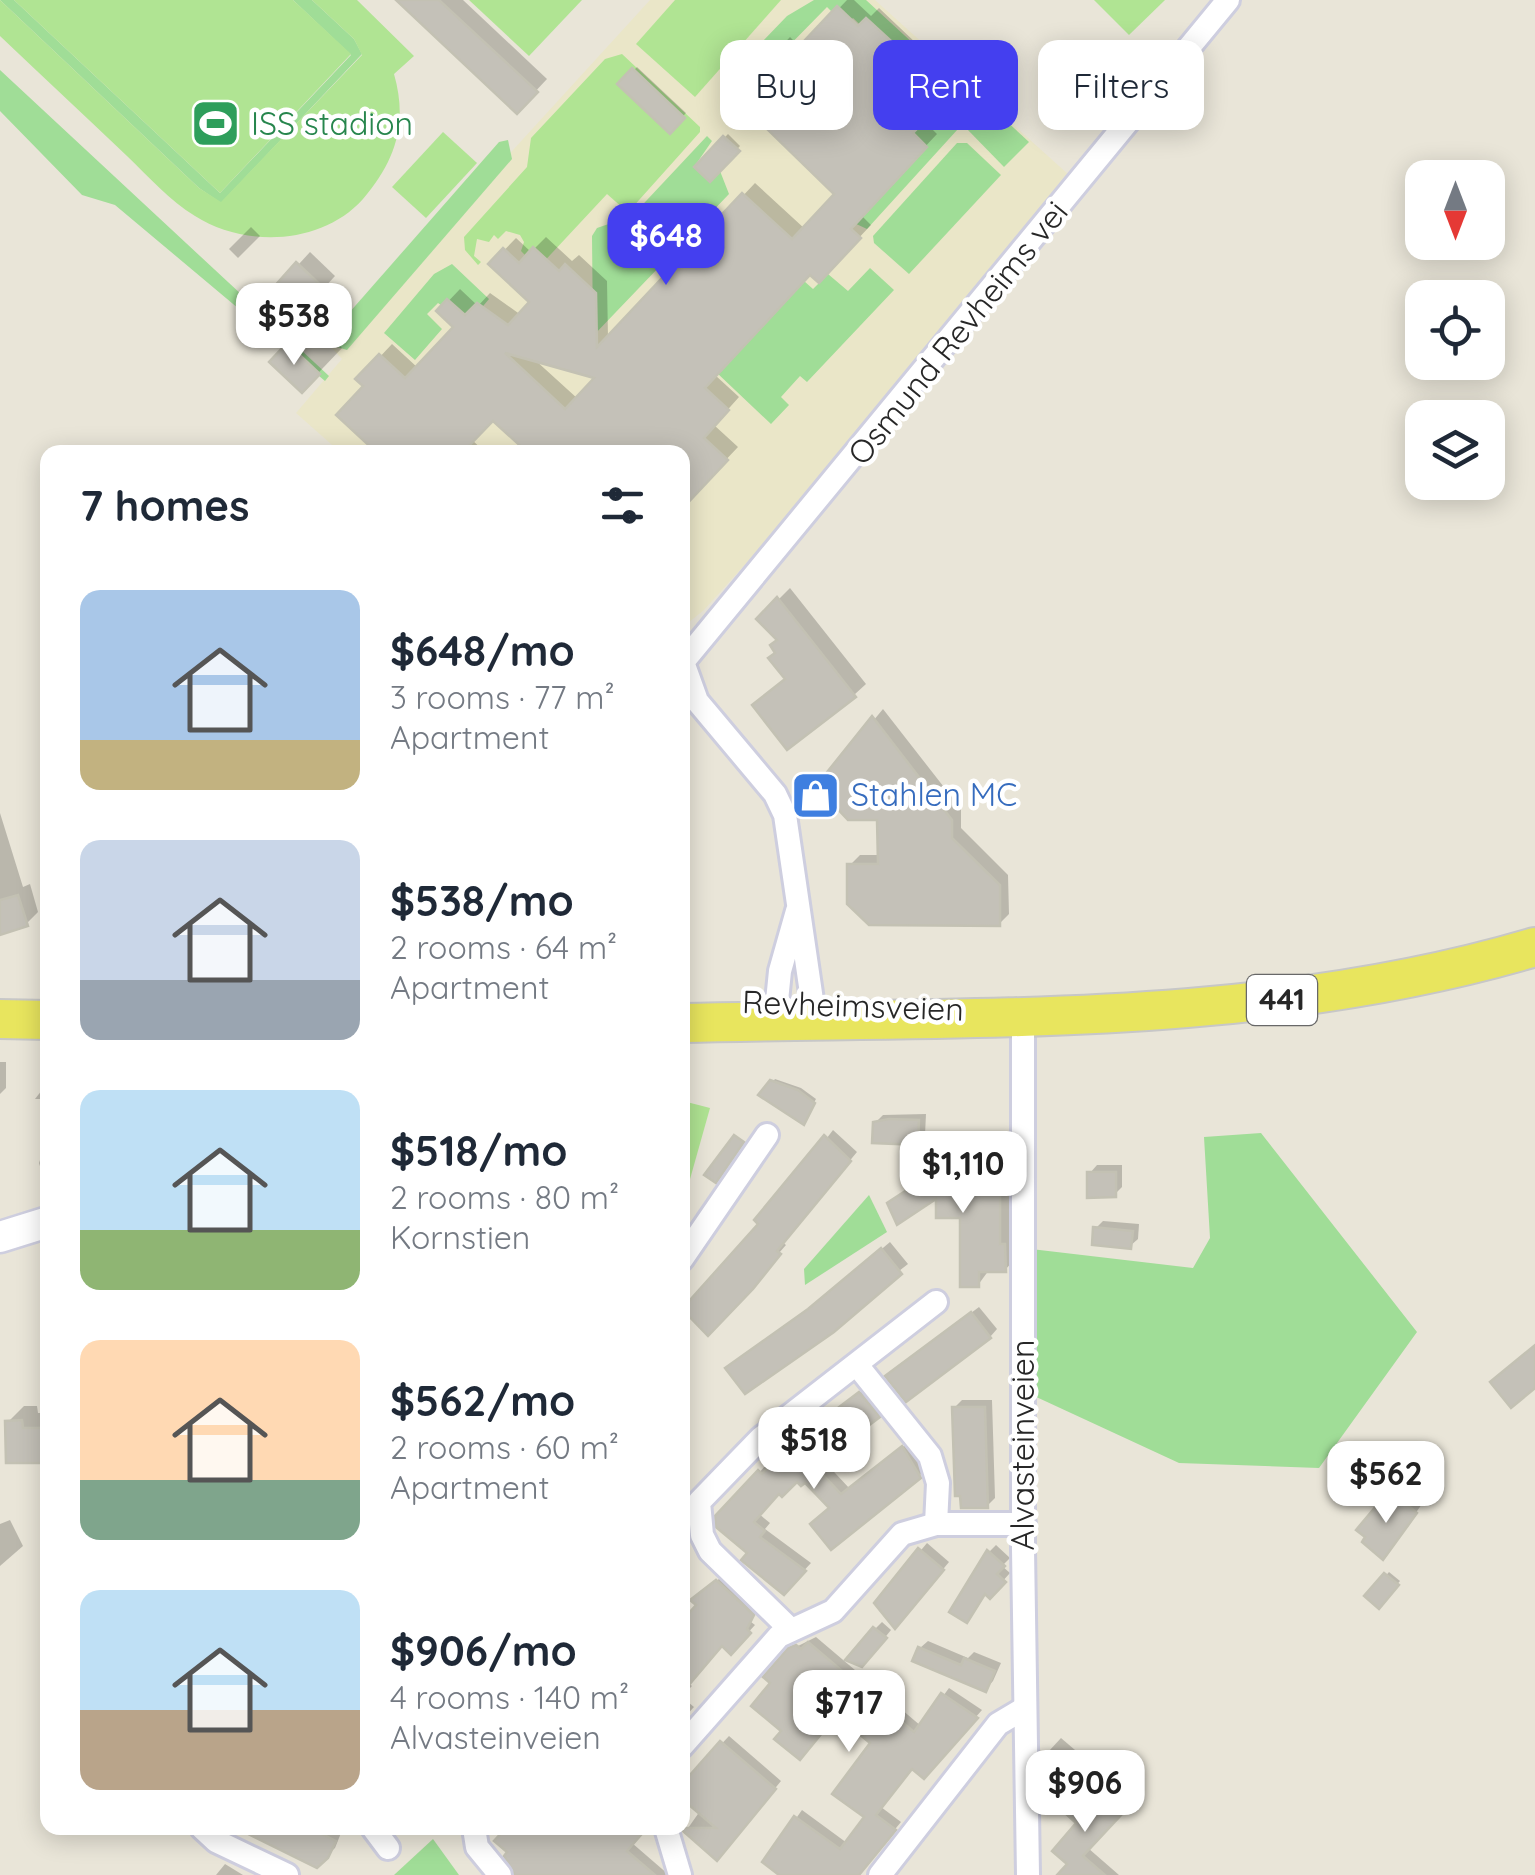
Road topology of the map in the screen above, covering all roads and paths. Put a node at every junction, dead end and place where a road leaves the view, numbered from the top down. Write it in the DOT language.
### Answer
graph roads {
  1 [pos="1228,0"];
  2 [pos="690,653"];
  3 [pos="690,682"];
  4 [pos="797,911"];
  5 [pos="1535,947"];
  6 [pos="690,1003"];
  7 [pos="795,1007"];
  8 [pos="1023,1014"];
  9 [pos="0,1019"];
  10 [pos="40,1020"];
  11 [pos="690,1022"];
  12 [pos="767,1135"];
  13 [pos="40,1224"];
  14 [pos="0,1237"];
  15 [pos="690,1247"];
  16 [pos="936,1302"];
  17 [pos="858,1365"];
  18 [pos="936,1524"];
  19 [pos="1024,1524"];
  20 [pos="790,1629"];
  21 [pos="1025,1708"];
  22 [pos="690,1737"];
  23 [pos="209,1835"];
  24 [pos="378,1835"];
  25 [pos="475,1835"];
  26 [pos="668,1835"];
  27 [pos="388,1848"];
  28 [pos="287,1875"];
  29 [pos="500,1875"];
  30 [pos="680,1875"];
  31 [pos="880,1875"];
  32 [pos="1028,1875"];
  1 -- 2 [label="street, Osmund Revheims vei"];
  3 -- 4 [label="street"];
  4 -- 7 [label="street"];
  4 -- 7 [label="street"];
  5 -- 8 [label="main road, Revheimsveien / 441"];
  6 -- 7 [label="main road, Revheimsveien / 441"];
  7 -- 8 [label="main road, Revheimsveien / 441"];
  7 -- 11 [label="main road, Revheimsveien / 441"];
  8 -- 19 [label="street, Alvasteinveien"];
  9 -- 10 [label="main road"];
  12 -- 15 [label="street"];
  13 -- 14 [label="street"];
  16 -- 17 [label="street"];
  17 -- 18 [label="street"];
  17 -- 20 [label="street"];
  18 -- 19 [label="street"];
  18 -- 20 [label="street"];
  19 -- 21 [label="street, Alvasteinveien"];
  20 -- 22 [label="street"];
  21 -- 31 [label="street"];
  21 -- 32 [label="street, Alvasteinveien"];
  23 -- 28 [label="street"];
  24 -- 27 [label="street"];
  25 -- 29 [label="street"];
  26 -- 30 [label="street"];
}
